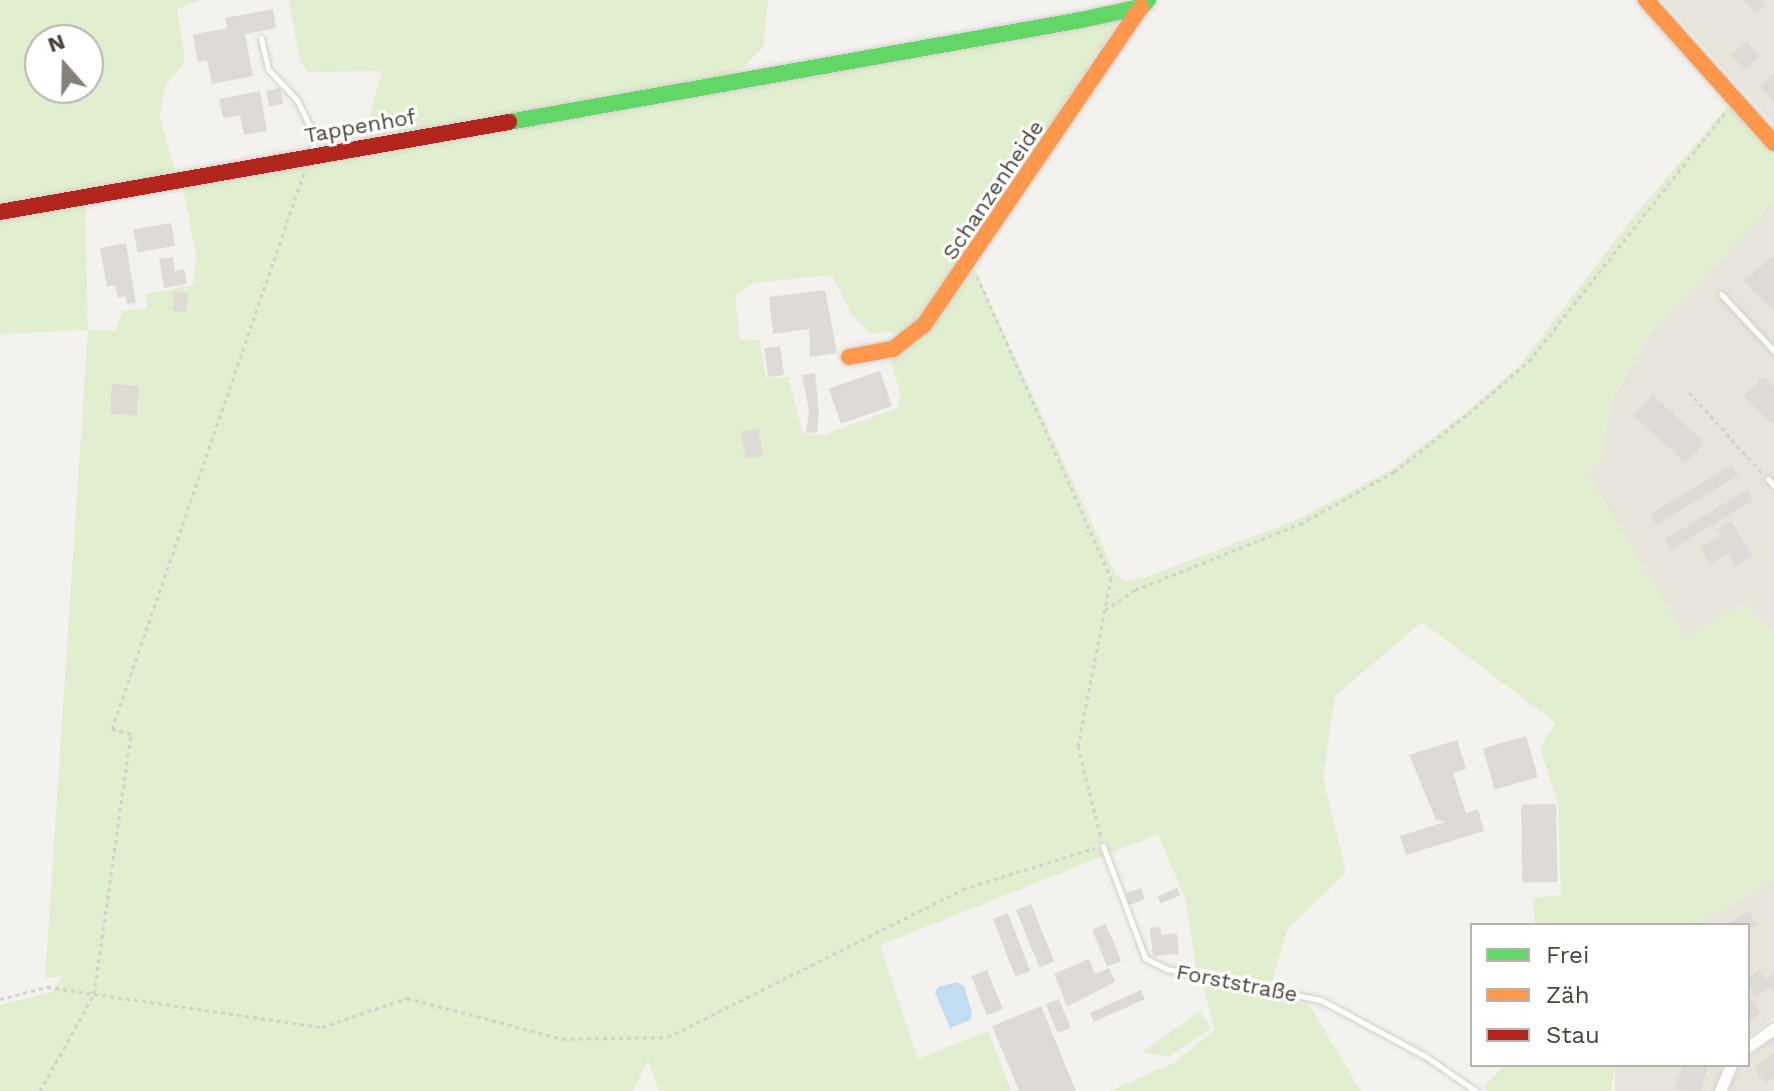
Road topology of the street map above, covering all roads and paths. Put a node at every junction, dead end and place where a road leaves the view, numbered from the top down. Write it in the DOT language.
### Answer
graph roads {
  1 [pos="1646,0"];
  2 [pos="1144,3"];
  3 [pos="261,38"];
  4 [pos="727,84"];
  5 [pos="1734,101"];
  6 [pos="1774,143"];
  7 [pos="312,157"];
  8 [pos="0,212"];
  9 [pos="970,262"];
  10 [pos="1721,294"];
  11 [pos="1774,351"];
  12 [pos="849,357"];
  13 [pos="1689,392"];
  14 [pos="1768,479"];
  15 [pos="1774,486"];
  16 [pos="1105,610"];
  17 [pos="1103,846"];
  18 [pos="94,994"];
  19 [pos="0,999"];
  20 [pos="1774,1028"];
  21 [pos="1750,1046"];
  22 [pos="1730,1067"];
  23 [pos="40,1091"];
  24 [pos="1476,1091"];
  25 [pos="1720,1091"];
  1 -- 5 [label="street"];
  2 -- 4 [label="street, Schanzenheide"];
  2 -- 9 [label="street, Schanzenheide"];
  3 -- 7 [label="lane"];
  4 -- 7 [label="street, Tappenhof"];
  5 -- 6 [label="street"];
  5 -- 16 [label="path"];
  7 -- 8 [label="street, Tappenhof"];
  7 -- 18 [label="path"];
  9 -- 12 [label="street, Schanzenheide"];
  9 -- 16 [label="path"];
  10 -- 11 [label="lane"];
  13 -- 14 [label="path"];
  14 -- 15 [label="lane"];
  16 -- 17 [label="path"];
  17 -- 18 [label="path"];
  17 -- 24 [label="lane, Forststraße"];
  18 -- 19 [label="path"];
  18 -- 23 [label="path"];
  20 -- 21 [label="street"];
  22 -- 25 [label="street"];
}
